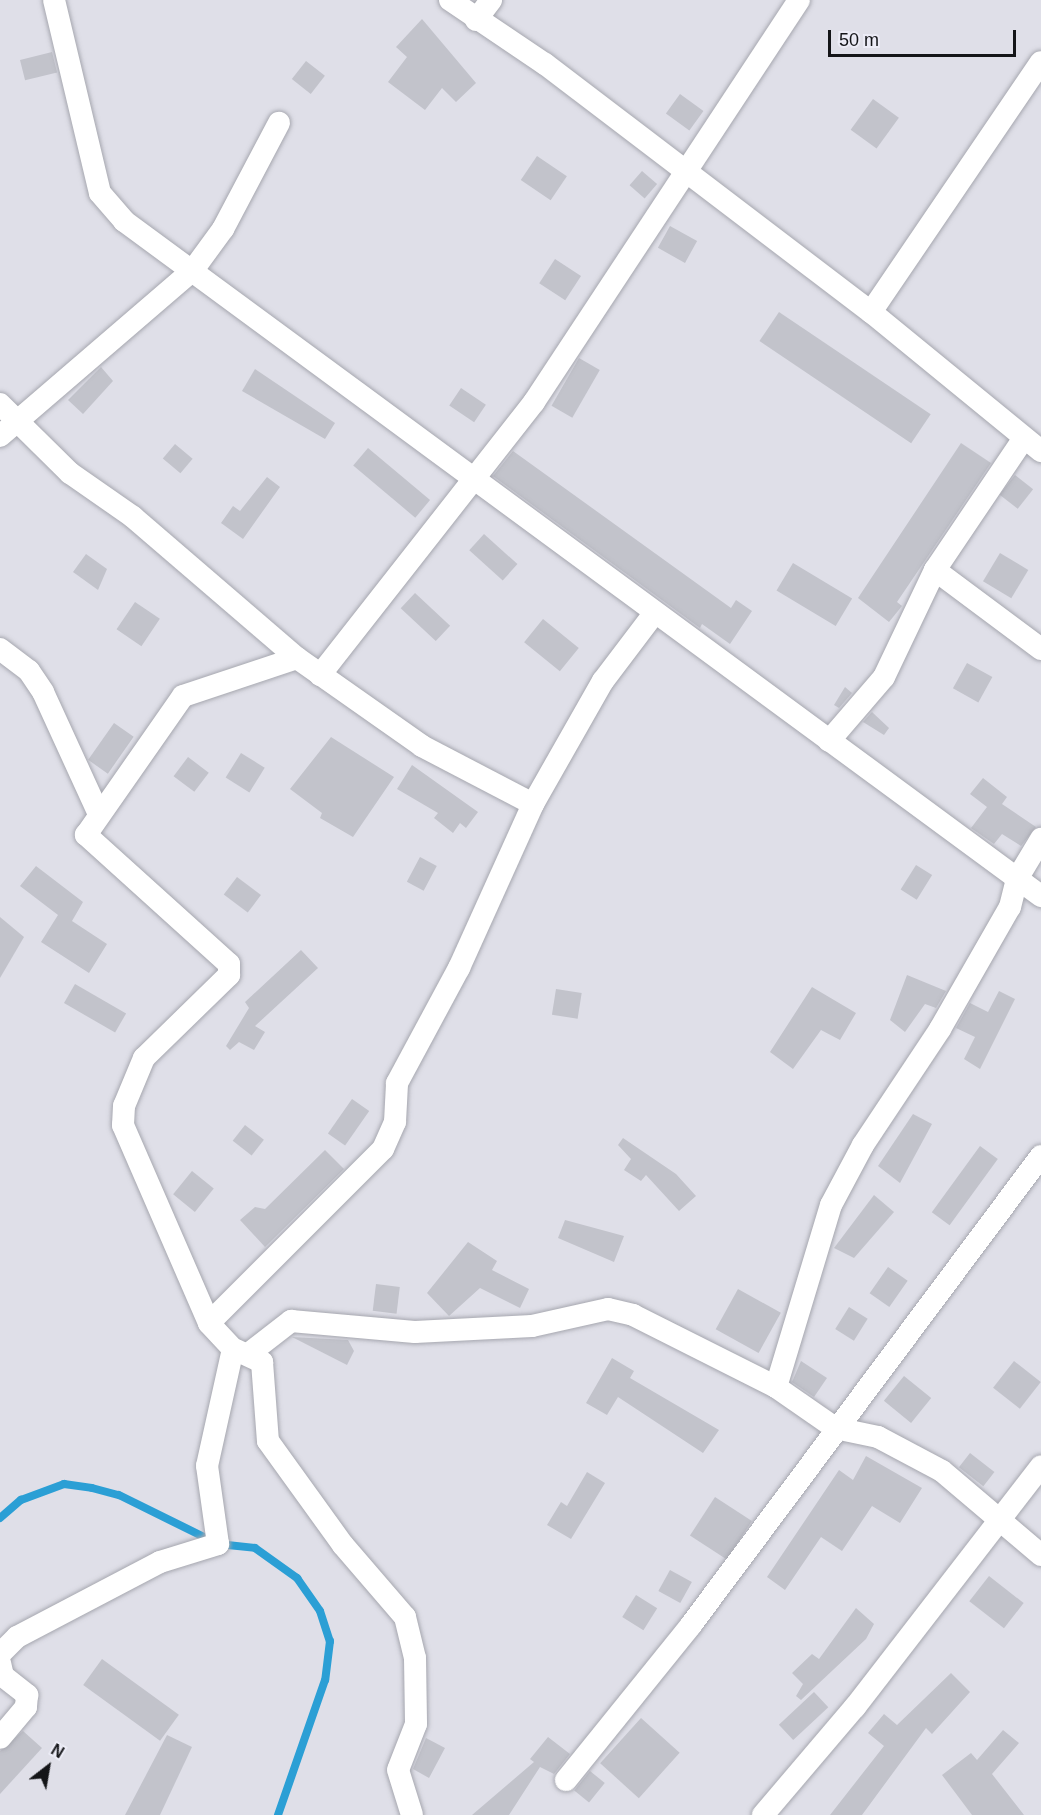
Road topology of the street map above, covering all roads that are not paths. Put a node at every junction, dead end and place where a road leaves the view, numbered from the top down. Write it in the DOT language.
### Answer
graph roads {
  1 [pos="54,0"];
  2 [pos="450,0"];
  3 [pos="491,0"];
  4 [pos="799,0"];
  5 [pos="476,20"];
  6 [pos="1041,62"];
  7 [pos="279,123"];
  8 [pos="684,173"];
  9 [pos="193,270"];
  10 [pos="871,312"];
  11 [pos="0,404"];
  12 [pos="9,430"];
  13 [pos="1032,444"];
  14 [pos="476,477"];
  15 [pos="935,570"];
  16 [pos="653,615"];
  17 [pos="0,648"];
  18 [pos="1041,649"];
  19 [pos="297,658"];
  20 [pos="320,675"];
  21 [pos="829,741"];
  22 [pos="533,804"];
  23 [pos="98,812"];
  24 [pos="1041,839"];
  25 [pos="1017,879"];
  26 [pos="1041,896"];
  27 [pos="1041,1156"];
  28 [pos="209,1323"];
  29 [pos="242,1351"];
  30 [pos="776,1388"];
  31 [pos="835,1428"];
  32 [pos="1041,1467"];
  33 [pos="1002,1522"];
  34 [pos="1041,1555"];
  35 [pos="0,1654"];
  36 [pos="0,1663"];
  37 [pos="0,1738"];
  38 [pos="566,1780"];
  39 [pos="412,1815"];
  40 [pos="763,1815"];
  1 -- 9 [label="street"];
  2 -- 5 [label="street"];
  3 -- 5 [label="street"];
  4 -- 8 [label="street"];
  5 -- 8 [label="street"];
  6 -- 10 [label="street"];
  7 -- 9 [label="street"];
  8 -- 10 [label="street"];
  8 -- 14 [label="street"];
  9 -- 12 [label="street"];
  9 -- 14 [label="street"];
  10 -- 13 [label="street"];
  11 -- 12 [label="street"];
  12 -- 19 [label="street"];
  13 -- 15 [label="street"];
  14 -- 16 [label="street"];
  14 -- 20 [label="street"];
  15 -- 18 [label="street"];
  15 -- 21 [label="street"];
  16 -- 21 [label="street"];
  16 -- 22 [label="street"];
  17 -- 23 [label="street"];
  19 -- 20 [label="street"];
  19 -- 23 [label="street"];
  20 -- 22 [label="street"];
  21 -- 25 [label="street"];
  22 -- 28 [label="street"];
  23 -- 28 [label="street"];
  24 -- 25 [label="street"];
  25 -- 26 [label="street"];
  25 -- 30 [label="street"];
  27 -- 31 [label="street"];
  28 -- 29 [label="street"];
  29 -- 30 [label="street"];
  29 -- 35 [label="street"];
  29 -- 39 [label="street"];
  30 -- 31 [label="street"];
  31 -- 33 [label="street"];
  31 -- 38 [label="street"];
  32 -- 33 [label="street"];
  33 -- 34 [label="street"];
  33 -- 40 [label="street"];
  36 -- 37 [label="street"];
}
